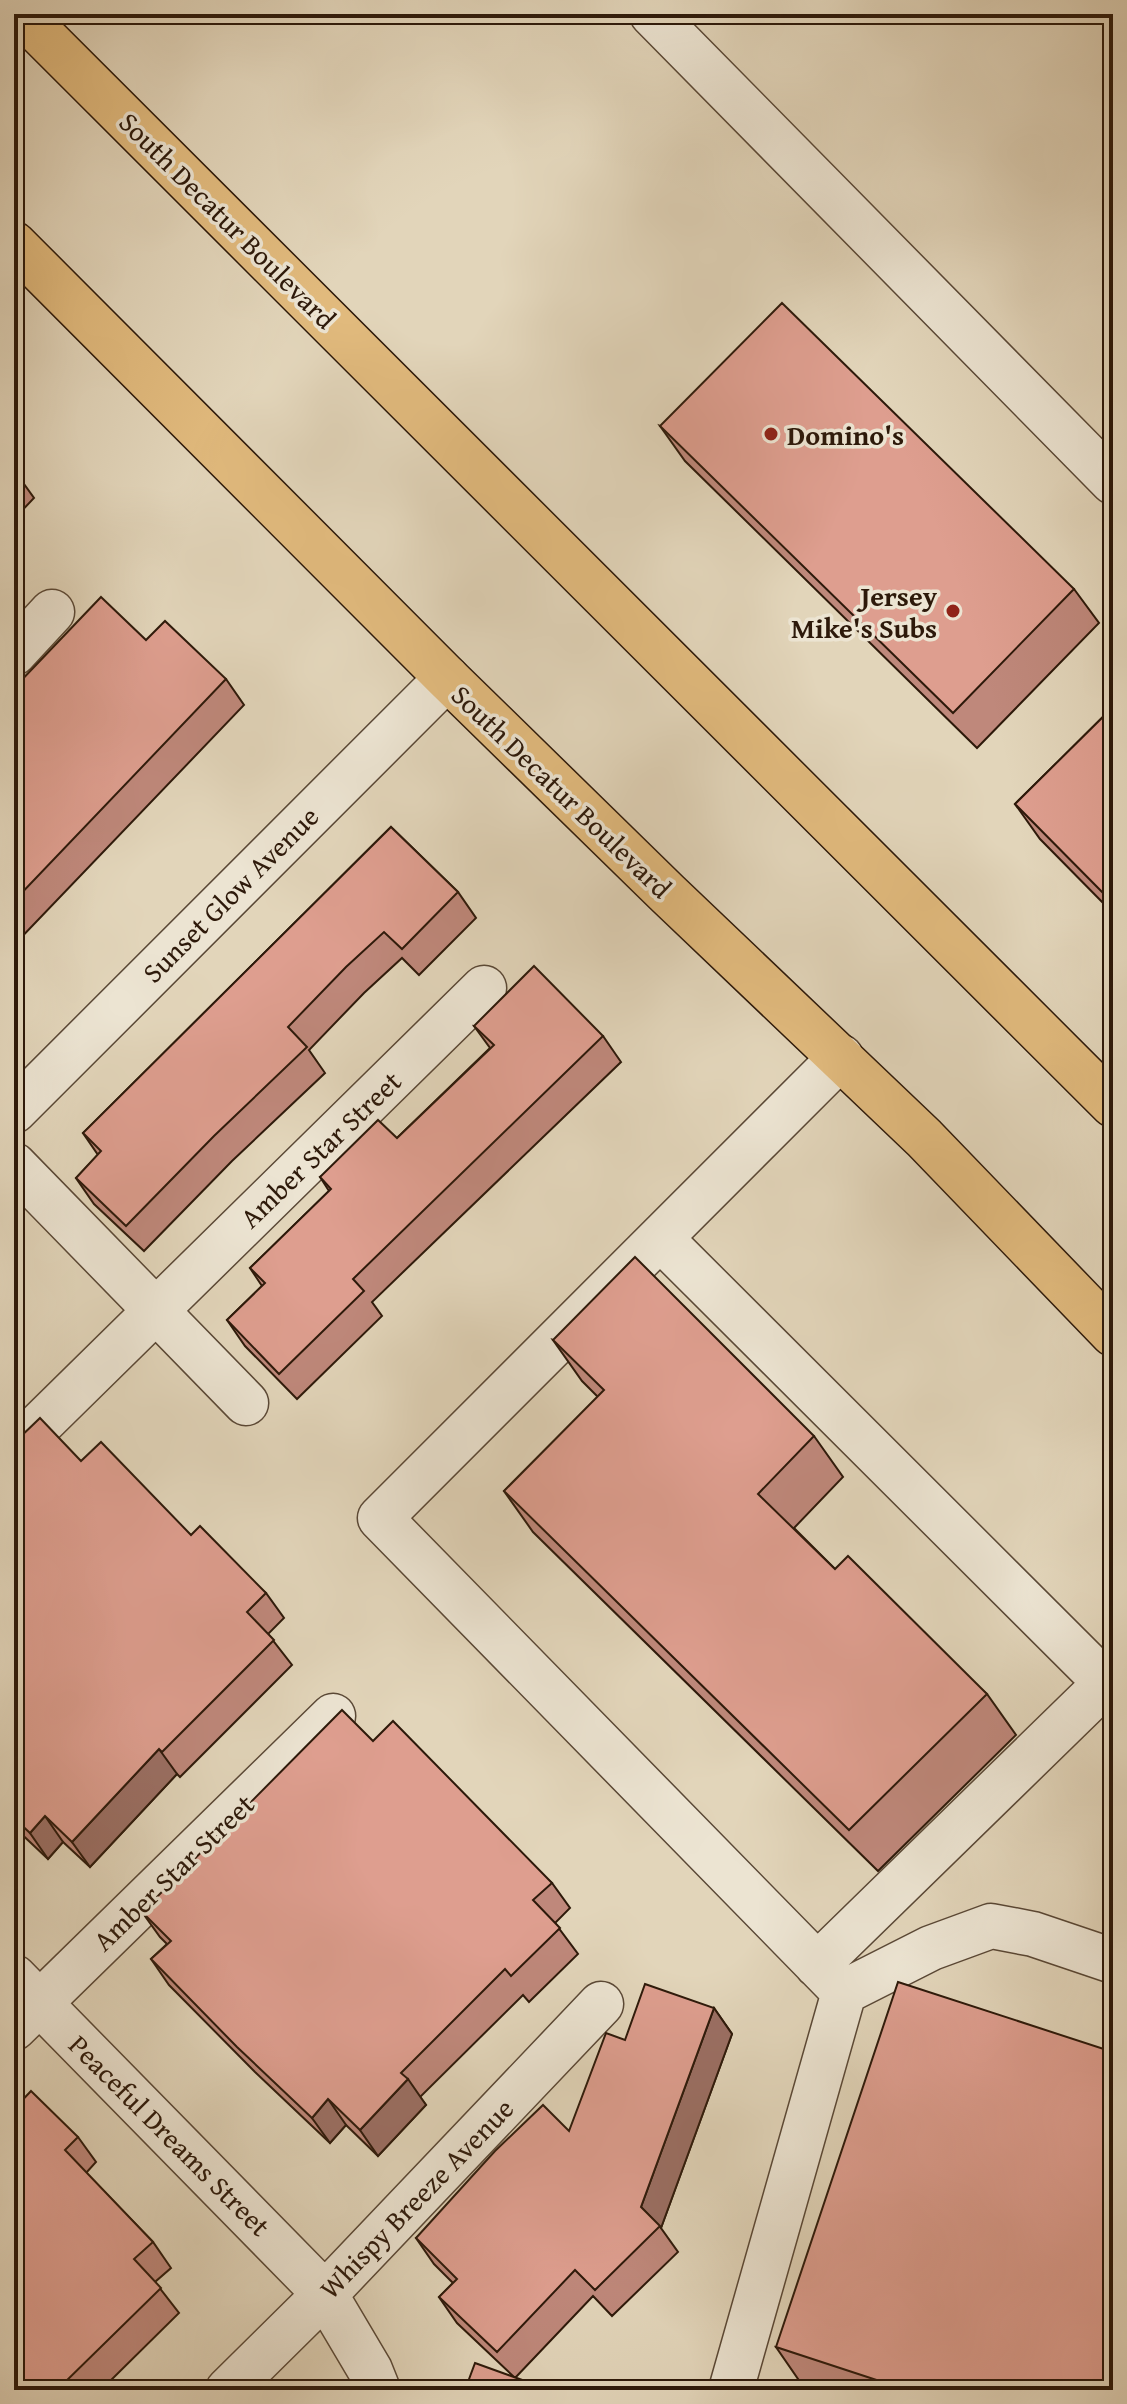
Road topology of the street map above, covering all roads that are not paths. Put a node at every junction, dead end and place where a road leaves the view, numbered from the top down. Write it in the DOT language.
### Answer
graph roads {
  1 [pos="21,14"];
  2 [pos="652,14"];
  3 [pos="14,244"];
  4 [pos="1113,482"];
  5 [pos="52,612"];
  6 [pos="14,653"];
  7 [pos="447,678"];
  8 [pos="484,988"];
  9 [pos="841,1057"];
  10 [pos="1113,1105"];
  11 [pos="14,1111"];
  12 [pos="14,1165"];
  13 [pos="660,1238"];
  14 [pos="156,1310"];
  15 [pos="1113,1334"];
  16 [pos="246,1403"];
  17 [pos="14,1450"];
  18 [pos="1109,1686"];
  19 [pos="333,1716"];
  20 [pos="1113,1961"];
  21 [pos="831,1979"];
  22 [pos="22,2003"];
  23 [pos="601,2004"];
  24 [pos="325,2294"];
  25 [pos="228,2390"];
  26 [pos="378,2390"];
  27 [pos="731,2390"];
  1 -- 10 [label="main road, South Decatur Boulevard"];
  2 -- 4 [label="street"];
  3 -- 7 [label="main road, South Decatur Boulevard"];
  5 -- 6 [label="street"];
  7 -- 9 [label="main road, South Decatur Boulevard"];
  7 -- 11 [label="street, Sunset Glow Avenue"];
  8 -- 14 [label="street, Amber Star Street"];
  9 -- 13 [label="street"];
  9 -- 15 [label="main road, South Decatur Boulevard"];
  12 -- 14 [label="street"];
  13 -- 18 [label="street"];
  13 -- 21 [label="street"];
  14 -- 16 [label="street"];
  14 -- 17 [label="street, Amber Star Street"];
  18 -- 21 [label="street"];
  19 -- 22 [label="street, Amber Star Street"];
  20 -- 21 [label="street"];
  21 -- 27 [label="street"];
  22 -- 24 [label="street, Peaceful Dreams Street"];
  23 -- 24 [label="street, Whispy Breeze Avenue"];
  24 -- 25 [label="street, Whispy Breeze Avenue"];
  24 -- 26 [label="street, Peaceful Dreams Street"];
}
